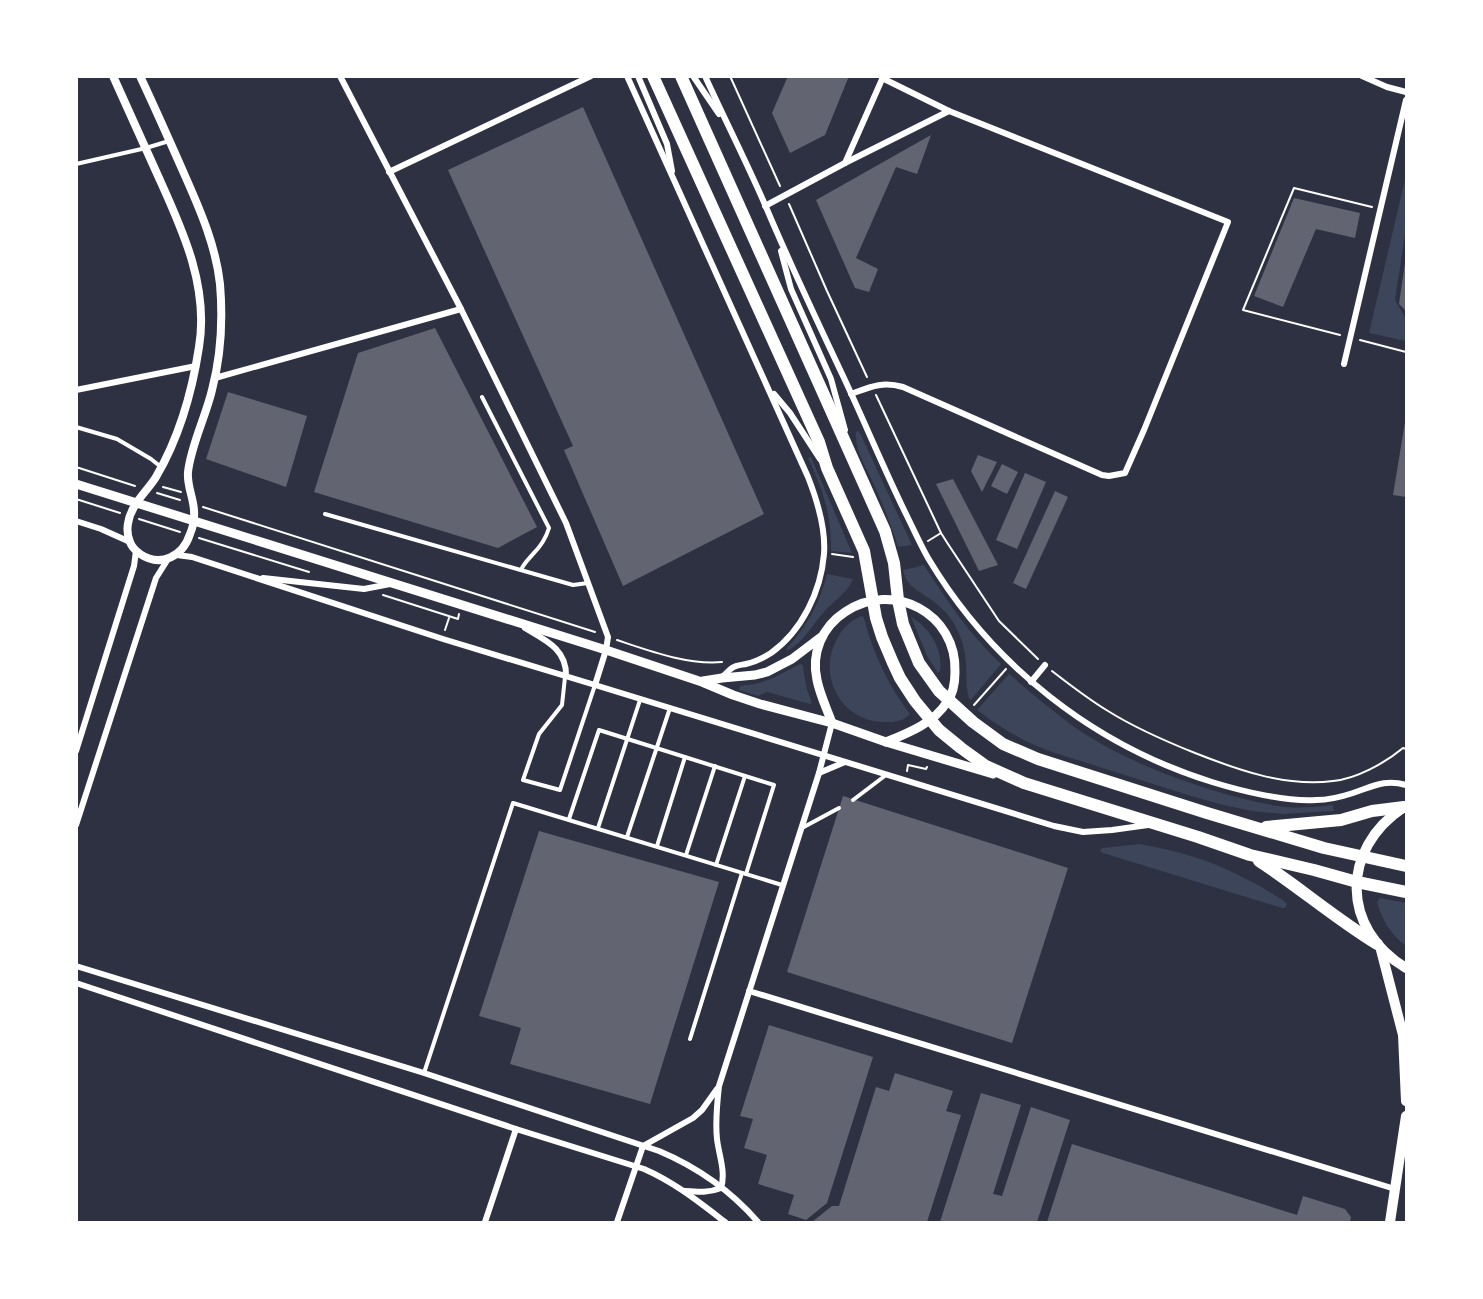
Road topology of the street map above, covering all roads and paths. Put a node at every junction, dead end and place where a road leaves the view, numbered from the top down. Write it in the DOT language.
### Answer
graph roads {
  1 [pos="113,76"];
  2 [pos="140,76"];
  3 [pos="340,76"];
  4 [pos="591,76"];
  5 [pos="627,76"];
  6 [pos="638,76"];
  7 [pos="653,76"];
  8 [pos="681,76"];
  9 [pos="693,76"];
  10 [pos="705,76"];
  11 [pos="730,76"];
  12 [pos="1362,76"];
  13 [pos="882,77"];
  14 [pos="1407,92"];
  15 [pos="1407,100"];
  16 [pos="949,111"];
  17 [pos="729,130"];
  18 [pos="170,141"];
  19 [pos="146,148"];
  20 [pos="845,163"];
  21 [pos="76,164"];
  22 [pos="389,172"];
  23 [pos="675,184"];
  24 [pos="785,196"];
  25 [pos="765,206"];
  26 [pos="1372,207"];
  27 [pos="778,237"];
  28 [pos="460,309"];
  29 [pos="1343,336"];
  30 [pos="1357,339"];
  31 [pos="1407,352"];
  32 [pos="1344,364"];
  33 [pos="196,366"];
  34 [pos="215,378"];
  35 [pos="768,386"];
  36 [pos="872,386"];
  37 [pos="76,390"];
  38 [pos="851,394"];
  39 [pos="482,398"];
  40 [pos="76,427"];
  41 [pos="851,454"];
  42 [pos="76,467"];
  43 [pos="161,467"];
  44 [pos="827,468"];
  45 [pos="76,484"];
  46 [pos="163,487"];
  47 [pos="147,490"];
  48 [pos="181,492"];
  49 [pos="76,499"];
  50 [pos="136,504"];
  51 [pos="194,504"];
  52 [pos="325,514"];
  53 [pos="130,516"];
  54 [pos="194,520"];
  55 [pos="76,521"];
  56 [pos="190,535"];
  57 [pos="130,542"];
  58 [pos="136,551"];
  59 [pos="177,555"];
  60 [pos="168,559"];
  61 [pos="521,570"];
  62 [pos="309,572"];
  63 [pos="251,577"];
  64 [pos="393,583"];
  65 [pos="588,583"];
  66 [pos="364,589"];
  67 [pos="467,591"];
  68 [pos="872,600"];
  69 [pos="898,600"];
  70 [pos="462,605"];
  71 [pos="449,618"];
  72 [pos="517,623"];
  73 [pos="446,630"];
  74 [pos="608,636"];
  75 [pos="821,637"];
  76 [pos="606,651"];
  77 [pos="727,661"];
  78 [pos="1045,665"];
  79 [pos="566,676"];
  80 [pos="722,678"];
  81 [pos="702,682"];
  82 [pos="1031,682"];
  83 [pos="595,685"];
  84 [pos="640,699"];
  85 [pos="949,700"];
  86 [pos="670,708"];
  87 [pos="930,719"];
  88 [pos="832,723"];
  89 [pos="627,740"];
  90 [pos="886,741"];
  91 [pos="657,749"];
  92 [pos="1407,749"];
  93 [pos="76,752"];
  94 [pos="823,756"];
  95 [pos="685,758"];
  96 [pos="845,762"];
  97 [pos="715,766"];
  98 [pos="819,773"];
  99 [pos="887,775"];
  100 [pos="745,776"];
  101 [pos="1024,783"];
  102 [pos="1407,785"];
  103 [pos="853,800"];
  104 [pos="1405,806"];
  105 [pos="839,808"];
  106 [pos="569,819"];
  107 [pos="1158,824"];
  108 [pos="76,825"];
  109 [pos="1258,827"];
  110 [pos="598,828"];
  111 [pos="801,829"];
  112 [pos="627,837"];
  113 [pos="657,846"];
  114 [pos="686,855"];
  115 [pos="1250,855"];
  116 [pos="1362,856"];
  117 [pos="716,865"];
  118 [pos="1407,866"];
  119 [pos="744,873"];
  120 [pos="1357,882"];
  121 [pos="782,885"];
  122 [pos="1407,892"];
  123 [pos="1379,947"];
  124 [pos="76,966"];
  125 [pos="1407,968"];
  126 [pos="76,983"];
  127 [pos="749,991"];
  128 [pos="690,1039"];
  129 [pos="424,1073"];
  130 [pos="719,1086"];
  131 [pos="1407,1101"];
  132 [pos="1407,1116"];
  133 [pos="516,1129"];
  134 [pos="643,1146"];
  135 [pos="635,1166"];
  136 [pos="721,1188"];
  137 [pos="1395,1189"];
  138 [pos="684,1191"];
  139 [pos="485,1222"];
  140 [pos="617,1222"];
  141 [pos="725,1222"];
  142 [pos="758,1222"];
  143 [pos="1390,1222"];
  1 -- 19 [label="street"];
  2 -- 18 [label="street"];
  3 -- 22 [label="street"];
  4 -- 22 [label="street"];
  5 -- 23 [label="street"];
  6 -- 23 [label="street"];
  7 -- 44 [label="highway"];
  8 -- 41 [label="highway"];
  9 -- 17 [label="street"];
  10 -- 17 [label="street"];
  11 -- 24 [label="path"];
  12 -- 14 [label="street"];
  13 -- 16 [label="street"];
  13 -- 20 [label="street"];
  15 -- 32 [label="street"];
  16 -- 20 [label="street"];
  16 -- 36 [label="street"];
  17 -- 25 [label="street"];
  18 -- 19 [label="lane"];
  18 -- 34 [label="street"];
  19 -- 21 [label="lane"];
  19 -- 33 [label="street"];
  20 -- 24 [label="street"];
  22 -- 28 [label="street"];
  23 -- 35 [label="street"];
  24 -- 25 [label="street"];
  24 -- 36 [label="path"];
  25 -- 27 [label="street"];
  26 -- 29 [label="path"];
  27 -- 38 [label="street"];
  27 -- 41 [label="street"];
  28 -- 34 [label="street"];
  28 -- 65 [label="street"];
  30 -- 31 [label="path"];
  33 -- 37 [label="street"];
  33 -- 43 [label="street"];
  34 -- 51 [label="street"];
  35 -- 44 [label="street"];
  35 -- 80 [label="street"];
  36 -- 38 [label="street"];
  36 -- 78 [label="path"];
  38 -- 82 [label="street"];
  39 -- 61 [label="lane"];
  40 -- 43 [label="lane"];
  41 -- 69 [label="highway"];
  42 -- 47 [label="path"];
  43 -- 47 [label="street"];
  44 -- 68 [label="highway"];
  45 -- 50 [label="main road"];
  46 -- 48 [label="path"];
  47 -- 50 [label="street"];
  47 -- 51 [label="path"];
  49 -- 53 [label="path"];
  50 -- 53 [label="street"];
  50 -- 54 [label="main road"];
  51 -- 54 [label="street"];
  51 -- 67 [label="path"];
  52 -- 61 [label="lane"];
  53 -- 56 [label="path"];
  53 -- 57 [label="street"];
  54 -- 56 [label="street"];
  54 -- 64 [label="main road"];
  55 -- 57 [label="street"];
  56 -- 59 [label="street"];
  56 -- 62 [label="path"];
  57 -- 58 [label="street"];
  58 -- 60 [label="street"];
  58 -- 93 [label="street"];
  59 -- 60 [label="street"];
  59 -- 63 [label="street"];
  60 -- 108 [label="street"];
  61 -- 65 [label="lane"];
  63 -- 66 [label="street"];
  63 -- 79 [label="street"];
  64 -- 66 [label="street"];
  64 -- 70 [label="main road"];
  65 -- 74 [label="street"];
  66 -- 70 [label="path"];
  67 -- 70 [label="path"];
  67 -- 74 [label="path"];
  68 -- 69 [label="main road"];
  68 -- 75 [label="main road"];
  68 -- 87 [label="highway"];
  69 -- 85 [label="highway"];
  69 -- 85 [label="main road"];
  70 -- 72 [label="main road"];
  71 -- 73 [label="path"];
  72 -- 76 [label="main road"];
  72 -- 79 [label="street"];
  74 -- 76 [label="street"];
  74 -- 77 [label="path"];
  75 -- 80 [label="main road"];
  75 -- 88 [label="main road"];
  76 -- 81 [label="main road"];
  76 -- 83 [label="street"];
  78 -- 82 [label="street"];
  78 -- 92 [label="path"];
  79 -- 83 [label="street"];
  79 -- 83 [label="lane"];
  80 -- 81 [label="main road"];
  81 -- 88 [label="main road"];
  82 -- 102 [label="street"];
  83 -- 84 [label="street"];
  84 -- 86 [label="street"];
  84 -- 89 [label="lane"];
  85 -- 87 [label="main road"];
  85 -- 109 [label="highway"];
  86 -- 91 [label="lane"];
  86 -- 94 [label="street"];
  87 -- 90 [label="main road"];
  87 -- 101 [label="highway"];
  88 -- 90 [label="main road"];
  88 -- 94 [label="street"];
  89 -- 91 [label="lane"];
  89 -- 106 [label="lane"];
  89 -- 110 [label="lane"];
  90 -- 101 [label="main road"];
  91 -- 95 [label="lane"];
  91 -- 112 [label="lane"];
  94 -- 96 [label="street"];
  94 -- 98 [label="street"];
  95 -- 97 [label="lane"];
  95 -- 113 [label="lane"];
  96 -- 98 [label="street"];
  96 -- 99 [label="street"];
  97 -- 100 [label="lane"];
  97 -- 114 [label="lane"];
  98 -- 111 [label="street"];
  99 -- 103 [label="lane"];
  99 -- 107 [label="street"];
  100 -- 117 [label="lane"];
  100 -- 119 [label="lane"];
  101 -- 107 [label="highway"];
  104 -- 109 [label="highway"];
  104 -- 116 [label="main road"];
  105 -- 111 [label="lane"];
  106 -- 110 [label="lane"];
  106 -- 129 [label="lane"];
  107 -- 115 [label="highway"];
  109 -- 116 [label="highway"];
  110 -- 112 [label="lane"];
  111 -- 121 [label="street"];
  112 -- 113 [label="lane"];
  113 -- 114 [label="lane"];
  114 -- 117 [label="lane"];
  115 -- 120 [label="highway"];
  115 -- 123 [label="highway"];
  116 -- 118 [label="highway"];
  116 -- 120 [label="main road"];
  117 -- 119 [label="lane"];
  119 -- 121 [label="lane"];
  119 -- 128 [label="lane"];
  120 -- 122 [label="highway"];
  120 -- 123 [label="main road"];
  121 -- 127 [label="street"];
  123 -- 125 [label="main road"];
  123 -- 131 [label="main road"];
  124 -- 129 [label="street"];
  126 -- 133 [label="street"];
  127 -- 130 [label="street"];
  127 -- 137 [label="street"];
  129 -- 134 [label="street"];
  130 -- 134 [label="street"];
  130 -- 136 [label="street"];
  132 -- 137 [label="main road"];
  133 -- 135 [label="street"];
  133 -- 139 [label="street"];
  134 -- 135 [label="street"];
  134 -- 136 [label="street"];
  135 -- 138 [label="street"];
  135 -- 140 [label="street"];
  136 -- 138 [label="street"];
  136 -- 142 [label="street"];
  137 -- 143 [label="main road"];
  138 -- 141 [label="street"];
}
